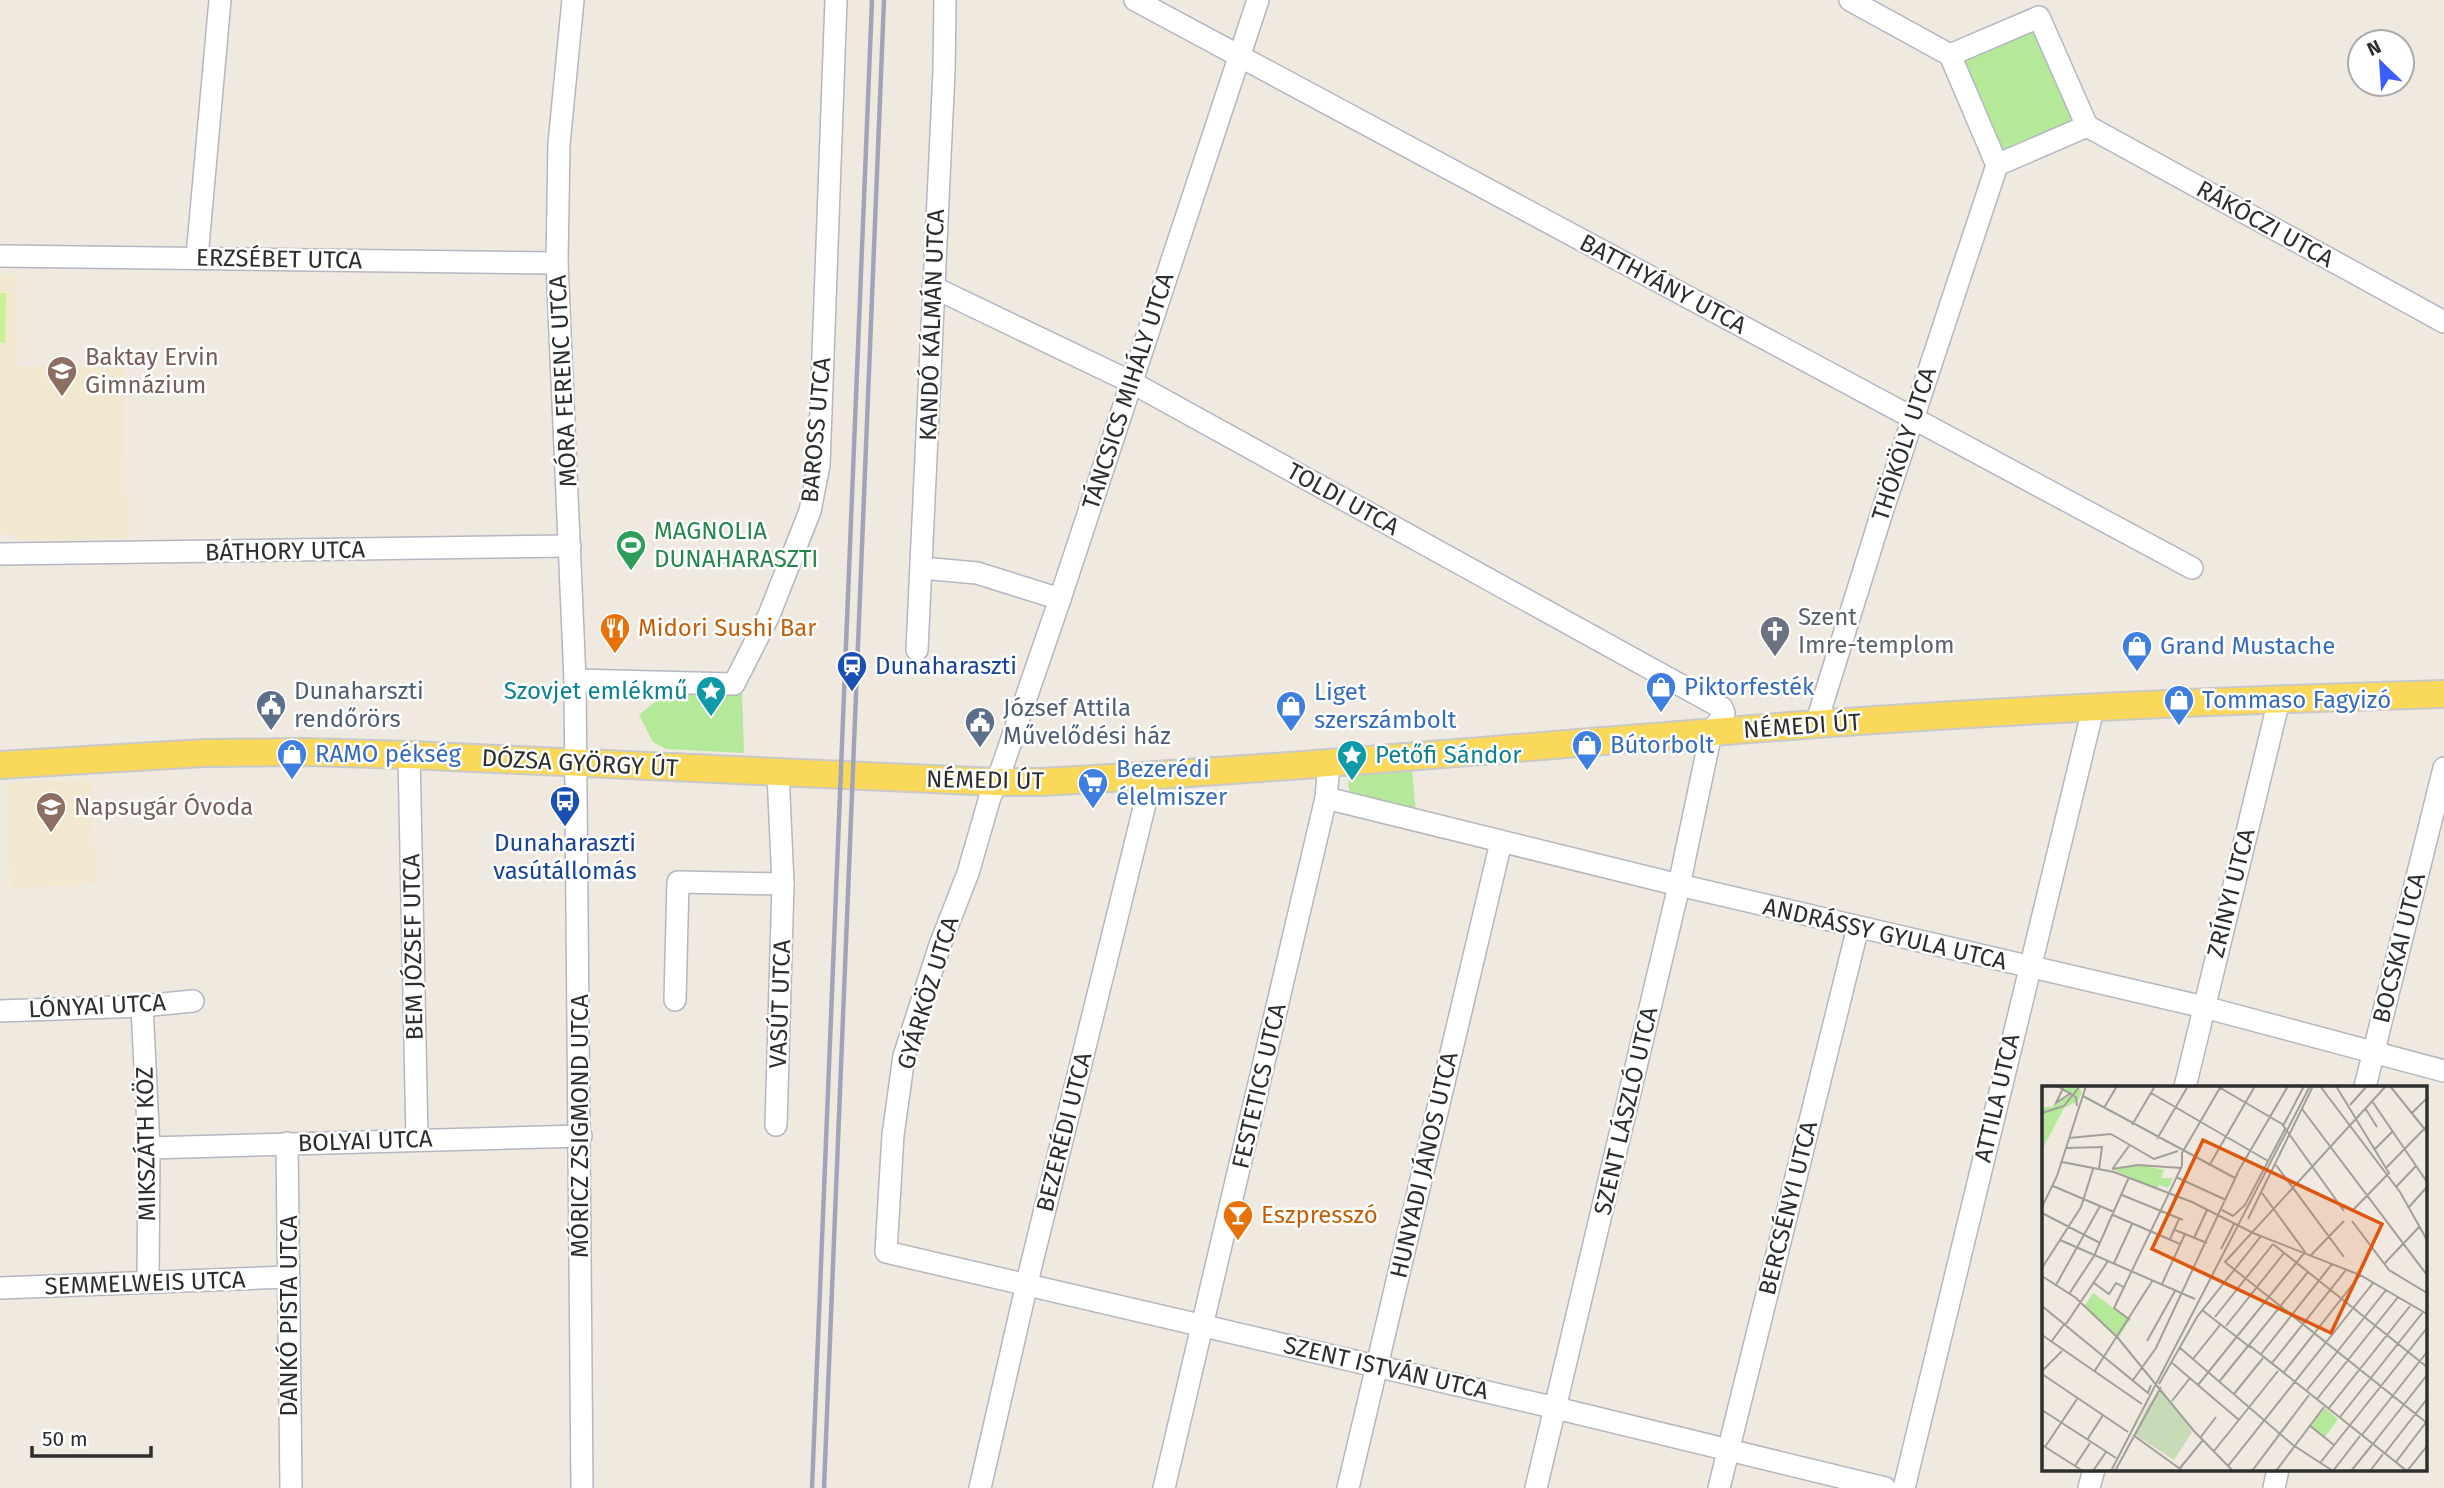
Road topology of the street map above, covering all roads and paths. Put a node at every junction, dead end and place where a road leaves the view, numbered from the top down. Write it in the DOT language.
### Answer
graph roads {
  1 [pos="220,0"];
  2 [pos="573,0"];
  3 [pos="836,0"];
  4 [pos="945,0"];
  5 [pos="1135,0"];
  6 [pos="1258,0"];
  7 [pos="1850,0"];
  8 [pos="2042,8"];
  9 [pos="1950,55"];
  10 [pos="1239,57"];
  11 [pos="2087,126"];
  12 [pos="1997,165"];
  13 [pos="0,256"];
  14 [pos="197,257"];
  15 [pos="557,263"];
  16 [pos="933,287"];
  17 [pos="2444,322"];
  18 [pos="1131,382"];
  19 [pos="1912,418"];
  20 [pos="570,546"];
  21 [pos="0,554"];
  22 [pos="922,568"];
  23 [pos="2192,569"];
  24 [pos="1060,599"];
  25 [pos="917,650"];
  26 [pos="575,680"];
  27 [pos="2444,694"];
  28 [pos="2279,699"];
  29 [pos="2093,709"];
  30 [pos="1816,724"];
  31 [pos="1711,733"];
  32 [pos="409,755"];
  33 [pos="577,763"];
  34 [pos="1329,764"];
  35 [pos="0,765"];
  36 [pos="2444,768"];
  37 [pos="778,773"];
  38 [pos="825,774"];
  39 [pos="1149,776"];
  40 [pos="997,782"];
  41 [pos="1326,798"];
  42 [pos="1501,842"];
  43 [pos="783,884"];
  44 [pos="1679,885"];
  45 [pos="1858,928"];
  46 [pos="2029,967"];
  47 [pos="675,1000"];
  48 [pos="193,1001"];
  49 [pos="142,1006"];
  50 [pos="2204,1007"];
  51 [pos="0,1011"];
  52 [pos="2373,1054"];
  53 [pos="2444,1070"];
  54 [pos="2185,1086"];
  55 [pos="2365,1086"];
  56 [pos="776,1125"];
  57 [pos="581,1136"];
  58 [pos="417,1139"];
  59 [pos="287,1143"];
  60 [pos="149,1147"];
  61 [pos="886,1252"];
  62 [pos="289,1277"];
  63 [pos="148,1282"];
  64 [pos="1026,1286"];
  65 [pos="0,1288"];
  66 [pos="1203,1326"];
  67 [pos="1376,1366"];
  68 [pos="1556,1408"];
  69 [pos="1728,1449"];
  70 [pos="2094,1470"];
  71 [pos="2278,1470"];
  72 [pos="291,1488"];
  73 [pos="582,1488"];
  74 [pos="980,1488"];
  75 [pos="1164,1488"];
  76 [pos="1348,1488"];
  77 [pos="1536,1488"];
  78 [pos="1719,1488"];
  79 [pos="1885,1488"];
  80 [pos="1904,1488"];
  81 [pos="2089,1488"];
  82 [pos="2274,1488"];
  1 -- 14 [label="street"];
  2 -- 15 [label="street, MÓRA FERENC UTCA"];
  3 -- 26 [label="street, BAROSS UTCA"];
  4 -- 16 [label="street, KANDÓ KÁLMÁN UTCA"];
  5 -- 10 [label="street, BATTHYÁNY UTCA"];
  6 -- 10 [label="street, TÁNCSICS MIHÁLY UTCA"];
  7 -- 9 [label="street"];
  8 -- 9 [label="street"];
  8 -- 11 [label="street"];
  9 -- 12 [label="street"];
  10 -- 18 [label="street, TÁNCSICS MIHÁLY UTCA"];
  10 -- 19 [label="street, BATTHYÁNY UTCA"];
  11 -- 12 [label="street"];
  11 -- 17 [label="street, RÁKÓCZI UTCA"];
  12 -- 19 [label="street, THÖKÖLY UTCA"];
  13 -- 14 [label="street, ERZSÉBET UTCA"];
  14 -- 15 [label="street, ERZSÉBET UTCA"];
  15 -- 20 [label="street, MÓRA FERENC UTCA"];
  16 -- 18 [label="street, TOLDI UTCA"];
  16 -- 22 [label="street, KANDÓ KÁLMÁN UTCA"];
  18 -- 24 [label="street, TÁNCSICS MIHÁLY UTCA"];
  18 -- 31 [label="street, TOLDI UTCA"];
  19 -- 23 [label="street, BATTHYÁNY UTCA"];
  19 -- 30 [label="street, THÖKÖLY UTCA"];
  20 -- 21 [label="street, BÁTHORY UTCA"];
  20 -- 26 [label="street, MÓRA FERENC UTCA"];
  22 -- 24 [label="street"];
  22 -- 25 [label="street, KANDÓ KÁLMÁN UTCA"];
  24 -- 40 [label="street, TÁNCSICS MIHÁLY UTCA"];
  26 -- 33 [label="street, MÓRA FERENC UTCA"];
  27 -- 28 [label="main road, NÉMEDI ÚT"];
  28 -- 29 [label="main road, NÉMEDI ÚT"];
  28 -- 50 [label="street, ZRÍNYI UTCA"];
  29 -- 30 [label="main road, NÉMEDI ÚT"];
  29 -- 46 [label="street, ATTILA UTCA"];
  30 -- 31 [label="main road, NÉMEDI ÚT"];
  31 -- 34 [label="main road, NÉMEDI ÚT"];
  31 -- 44 [label="street, SZENT LÁSZLÓ UTCA"];
  32 -- 33 [label="main road, DÓZSA GYÖRGY ÚT"];
  32 -- 35 [label="main road, DÓZSA GYÖRGY ÚT"];
  32 -- 58 [label="street, BEM JÓZSEF UTCA"];
  33 -- 37 [label="main road, DÓZSA GYÖRGY ÚT"];
  33 -- 57 [label="street, MÓRICZ ZSIGMOND UTCA"];
  34 -- 39 [label="main road, NÉMEDI ÚT"];
  34 -- 41 [label="street, FESTETICS UTCA"];
  36 -- 52 [label="street, BOCSKAI UTCA"];
  37 -- 38 [label="main road, DÓZSA GYÖRGY ÚT"];
  37 -- 43 [label="street, VASÚT UTCA"];
  38 -- 40 [label="main road, NÉMEDI ÚT"];
  39 -- 40 [label="main road, NÉMEDI ÚT"];
  39 -- 64 [label="street, BEZERÉDI UTCA"];
  40 -- 61 [label="street, GYÁRKÖZ UTCA"];
  41 -- 42 [label="street, ANDRÁSSY GYULA UTCA"];
  41 -- 66 [label="street, FESTETICS UTCA"];
  42 -- 44 [label="street, ANDRÁSSY GYULA UTCA"];
  42 -- 67 [label="street, HUNYADI JÁNOS UTCA"];
  43 -- 47 [label="street"];
  43 -- 56 [label="street, VASÚT UTCA"];
  44 -- 45 [label="street, ANDRÁSSY GYULA UTCA"];
  44 -- 68 [label="street, SZENT LÁSZLÓ UTCA"];
  45 -- 46 [label="street, ANDRÁSSY GYULA UTCA"];
  45 -- 69 [label="street, BERCSÉNYI UTCA"];
  46 -- 50 [label="street, ANDRÁSSY GYULA UTCA"];
  46 -- 80 [label="street, ATTILA UTCA"];
  48 -- 49 [label="street, LÓNYAI UTCA"];
  49 -- 51 [label="street, LÓNYAI UTCA"];
  49 -- 60 [label="street, MIKSZÁTH KÖZ"];
  50 -- 52 [label="street, ANDRÁSSY GYULA UTCA"];
  50 -- 54 [label="street, ZRÍNYI UTCA"];
  52 -- 53 [label="street, ANDRÁSSY GYULA UTCA"];
  52 -- 55 [label="street, BOCSKAI UTCA"];
  57 -- 58 [label="street, BOLYAI UTCA"];
  57 -- 73 [label="street, MÓRICZ ZSIGMOND UTCA"];
  58 -- 59 [label="street, BOLYAI UTCA"];
  59 -- 60 [label="street, BOLYAI UTCA"];
  59 -- 62 [label="street, DANKÓ PISTA UTCA"];
  60 -- 63 [label="street, MIKSZÁTH KÖZ"];
  61 -- 64 [label="street, SZENT ISTVÁN UTCA"];
  62 -- 63 [label="street, SEMMELWEIS UTCA"];
  62 -- 72 [label="street, DANKÓ PISTA UTCA"];
  63 -- 65 [label="street, SEMMELWEIS UTCA"];
  64 -- 66 [label="street, SZENT ISTVÁN UTCA"];
  64 -- 74 [label="street, BEZERÉDI UTCA"];
  66 -- 67 [label="street, SZENT ISTVÁN UTCA"];
  66 -- 75 [label="street, FESTETICS UTCA"];
  67 -- 68 [label="street, SZENT ISTVÁN UTCA"];
  67 -- 76 [label="street, HUNYADI JÁNOS UTCA"];
  68 -- 69 [label="street, SZENT ISTVÁN UTCA"];
  68 -- 77 [label="street, SZENT LÁSZLÓ UTCA"];
  69 -- 78 [label="street, BERCSÉNYI UTCA"];
  69 -- 79 [label="street, SZENT ISTVÁN UTCA"];
  70 -- 81 [label="street"];
  71 -- 82 [label="street"];
}
